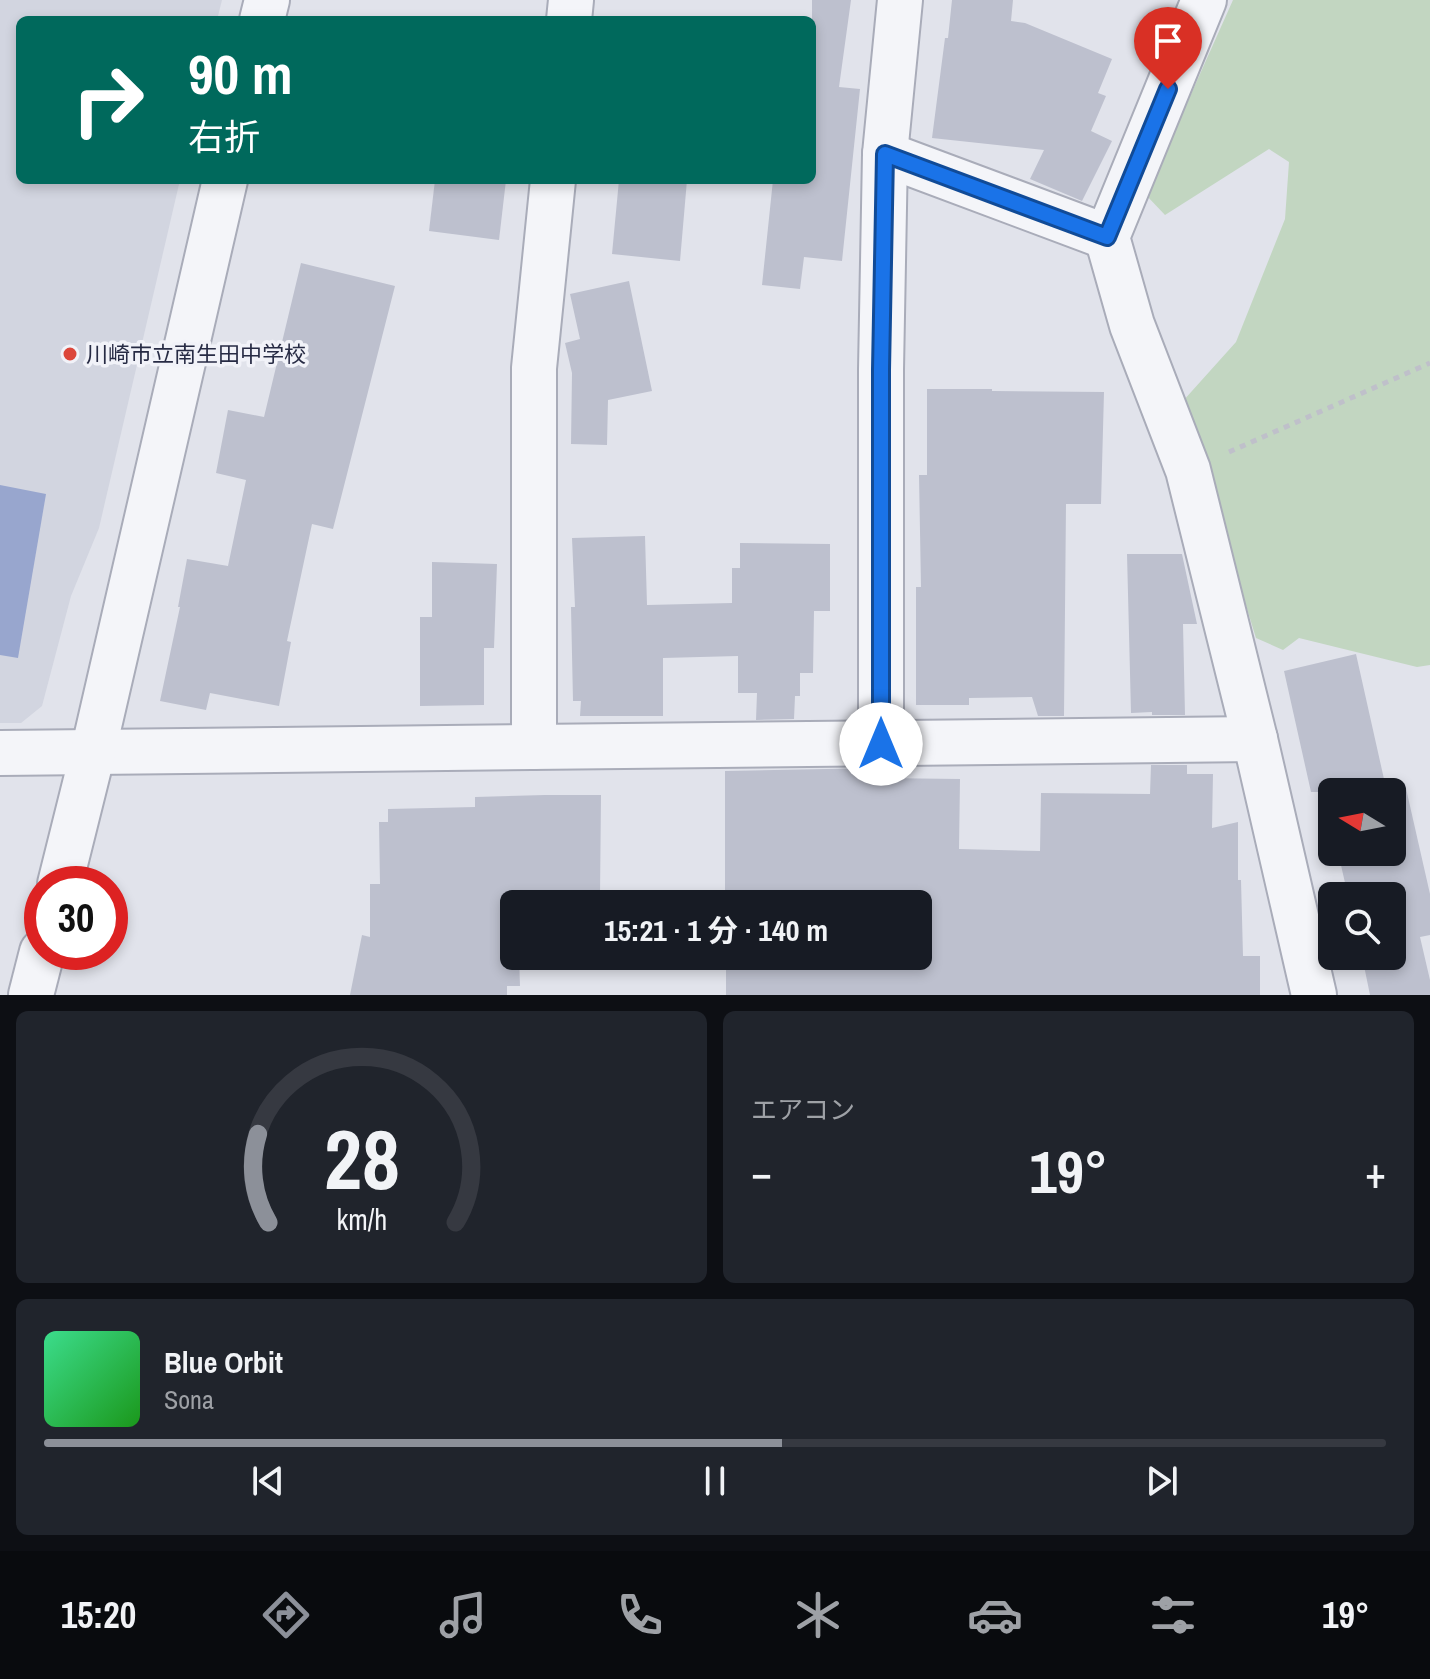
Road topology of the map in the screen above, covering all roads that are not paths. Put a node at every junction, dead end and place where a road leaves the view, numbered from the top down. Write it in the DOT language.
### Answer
graph roads {
  1 [pos="900,0"];
  2 [pos="1204,0"];
  3 [pos="885,154"];
  4 [pos="224,184"];
  5 [pos="553,184"];
  6 [pos="1107,237"];
  7 [pos="1255,739"];
  8 [pos="881,744"];
  9 [pos="534,747"];
  10 [pos="93,752"];
  11 [pos="0,753"];
  12 [pos="64,866"];
  13 [pos="37,970"];
  14 [pos="31,995"];
  15 [pos="1314,995"];
  1 -- 3 [label="street"];
  2 -- 6 [label="street"];
  3 -- 6 [label="street"];
  3 -- 8 [label="street"];
  4 -- 10 [label="street"];
  5 -- 9 [label="street"];
  6 -- 7 [label="street"];
  7 -- 8 [label="street"];
  7 -- 15 [label="street"];
  8 -- 9 [label="street"];
  9 -- 10 [label="street"];
  10 -- 11 [label="street"];
  10 -- 12 [label="street"];
  13 -- 14 [label="street"];
}
